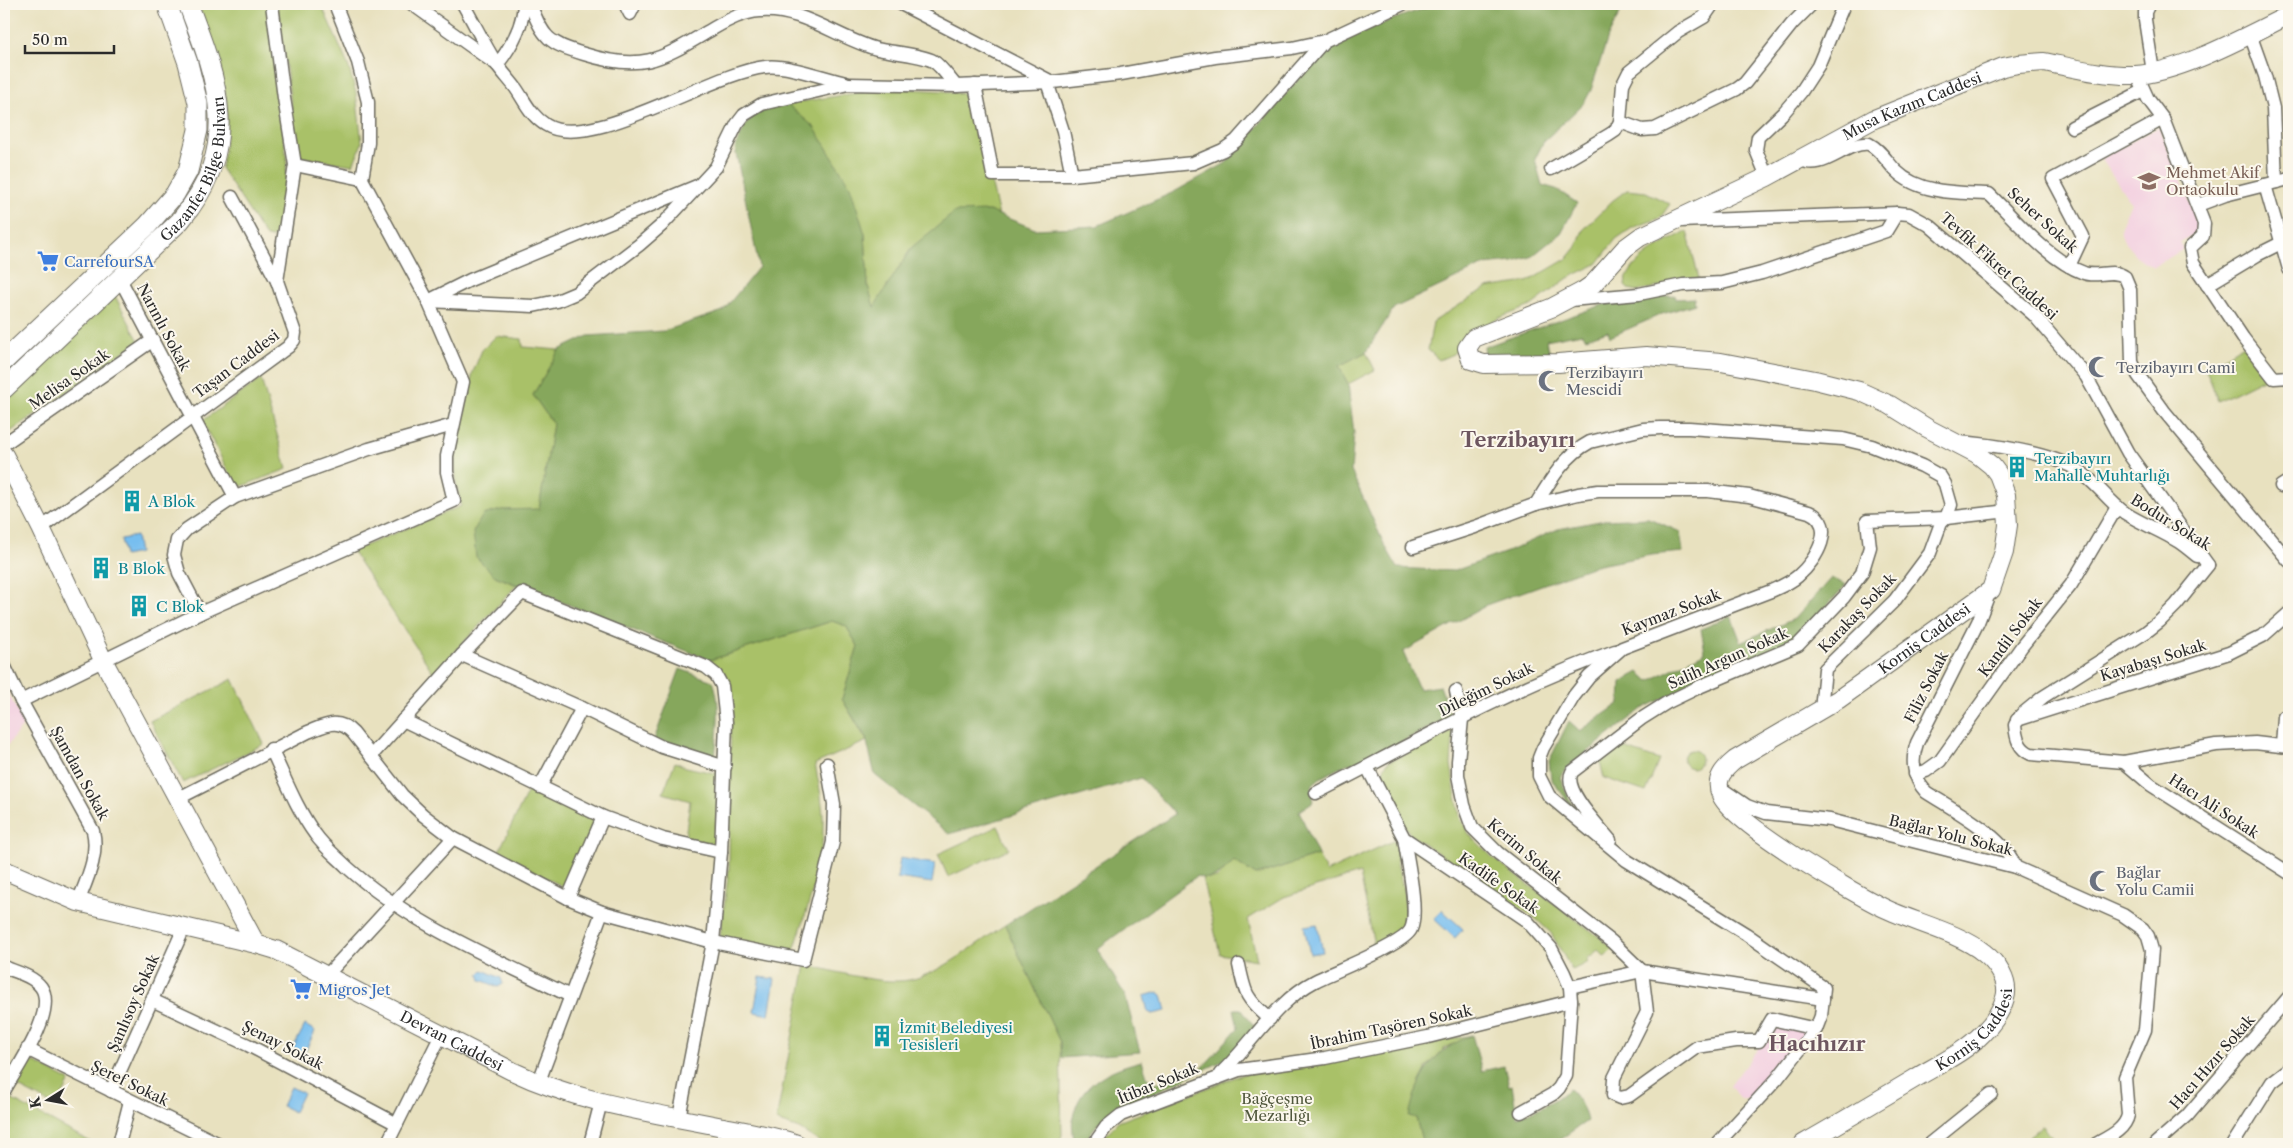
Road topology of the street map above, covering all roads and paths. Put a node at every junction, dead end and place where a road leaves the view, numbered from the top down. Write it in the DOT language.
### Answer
graph roads {
  1 [pos="167,4"];
  2 [pos="188,4"];
  3 [pos="272,4"];
  4 [pos="335,4"];
  5 [pos="412,4"];
  6 [pos="463,4"];
  7 [pos="524,4"];
  8 [pos="530,4"];
  9 [pos="625,4"];
  10 [pos="635,4"];
  11 [pos="901,4"];
  12 [pos="1403,4"];
  13 [pos="1713,4"];
  14 [pos="1812,4"];
  15 [pos="1844,4"];
  16 [pos="2149,4"];
  17 [pos="2289,15"];
  18 [pos="2250,34"];
  19 [pos="1324,41"];
  20 [pos="497,65"];
  21 [pos="2144,79"];
  22 [pos="1050,82"];
  23 [pos="848,84"];
  24 [pos="975,85"];
  25 [pos="956,86"];
  26 [pos="2163,119"];
  27 [pos="1620,122"];
  28 [pos="2072,127"];
  29 [pos="1800,159"];
  30 [pos="295,165"];
  31 [pos="1551,169"];
  32 [pos="1072,175"];
  33 [pos="1767,177"];
  34 [pos="362,179"];
  35 [pos="2289,179"];
  36 [pos="701,184"];
  37 [pos="2271,184"];
  38 [pos="232,197"];
  39 [pos="2198,205"];
  40 [pos="1897,212"];
  41 [pos="1669,222"];
  42 [pos="2281,243"];
  43 [pos="2069,266"];
  44 [pos="2289,269"];
  45 [pos="120,279"];
  46 [pos="277,281"];
  47 [pos="2207,285"];
  48 [pos="1567,300"];
  49 [pos="428,301"];
  50 [pos="153,340"];
  51 [pos="4,361"];
  52 [pos="2289,377"];
  53 [pos="4,389"];
  54 [pos="192,417"];
  55 [pos="453,425"];
  56 [pos="1955,441"];
  57 [pos="4,444"];
  58 [pos="4,455"];
  59 [pos="235,497"];
  60 [pos="1536,504"];
  61 [pos="2117,507"];
  62 [pos="2008,511"];
  63 [pos="1946,518"];
  64 [pos="41,528"];
  65 [pos="1413,547"];
  66 [pos="2289,561"];
  67 [pos="2208,564"];
  68 [pos="1990,590"];
  69 [pos="200,613"];
  70 [pos="2289,613"];
  71 [pos="1622,648"];
  72 [pos="462,655"];
  73 [pos="103,660"];
  74 [pos="4,665"];
  75 [pos="1456,691"];
  76 [pos="21,701"];
  77 [pos="582,708"];
  78 [pos="1821,710"];
  79 [pos="2289,715"];
  80 [pos="1462,719"];
  81 [pos="403,720"];
  82 [pos="2017,720"];
  83 [pos="2286,747"];
  84 [pos="271,749"];
  85 [pos="371,756"];
  86 [pos="2124,762"];
  87 [pos="827,764"];
  88 [pos="725,767"];
  89 [pos="1366,767"];
  90 [pos="1916,774"];
  91 [pos="1719,786"];
  92 [pos="540,787"];
  93 [pos="1316,792"];
  94 [pos="176,799"];
  95 [pos="603,817"];
  96 [pos="453,838"];
  97 [pos="1404,838"];
  98 [pos="721,852"];
  99 [pos="1626,860"];
  100 [pos="2015,867"];
  101 [pos="4,870"];
  102 [pos="2289,873"];
  103 [pos="568,898"];
  104 [pos="78,902"];
  105 [pos="391,904"];
  106 [pos="602,912"];
  107 [pos="184,928"];
  108 [pos="713,942"];
  109 [pos="256,944"];
  110 [pos="1239,965"];
  111 [pos="4,967"];
  112 [pos="1642,971"];
  113 [pos="327,975"];
  114 [pos="1570,987"];
  115 [pos="570,996"];
  116 [pos="2289,996"];
  117 [pos="1823,999"];
  118 [pos="152,1000"];
  119 [pos="1571,1001"];
  120 [pos="1270,1019"];
  121 [pos="1816,1029"];
  122 [pos="441,1035"];
  123 [pos="27,1050"];
  124 [pos="2289,1069"];
  125 [pos="1216,1077"];
  126 [pos="538,1084"];
  127 [pos="4,1091"];
  128 [pos="111,1091"];
  129 [pos="1991,1094"];
  130 [pos="130,1101"];
  131 [pos="601,1102"];
  132 [pos="1521,1112"];
  133 [pos="680,1118"];
  134 [pos="397,1124"];
  135 [pos="791,1143"];
  136 [pos="119,1144"];
  137 [pos="219,1144"];
  138 [pos="387,1144"];
  139 [pos="590,1144"];
  140 [pos="1094,1144"];
  141 [pos="1717,1144"];
  142 [pos="1803,1144"];
  143 [pos="1929,1144"];
  144 [pos="2096,1144"];
  145 [pos="2155,1144"];
  146 [pos="2232,1144"];
  1 -- 51 [label="main road, Gazanfer Bilge Bulvarı"];
  2 -- 45 [label="main road, Gazanfer Bilge Bulvarı"];
  3 -- 30 [label="street, Taşan Caddesi"];
  4 -- 34 [label="street"];
  5 -- 20 [label="street"];
  6 -- 20 [label="street"];
  7 -- 20 [label="street"];
  8 -- 25 [label="street"];
  9 -- 10 [label="street"];
  11 -- 22 [label="street"];
  12 -- 19 [label="street"];
  13 -- 27 [label="street"];
  14 -- 27 [label="street"];
  15 -- 33 [label="street"];
  16 -- 21 [label="street"];
  17 -- 18 [label="main road, Musa Kazım Caddesi"];
  18 -- 21 [label="main road, Musa Kazım Caddesi"];
  18 -- 37 [label="street"];
  19 -- 22 [label="street"];
  19 -- 32 [label="street"];
  20 -- 23 [label="street"];
  21 -- 26 [label="street"];
  21 -- 28 [label="street"];
  21 -- 29 [label="main road, Musa Kazım Caddesi"];
  22 -- 24 [label="street"];
  22 -- 32 [label="street"];
  23 -- 25 [label="street"];
  23 -- 36 [label="street"];
  24 -- 25 [label="street"];
  24 -- 32 [label="street"];
  26 -- 39 [label="street"];
  26 -- 43 [label="street"];
  27 -- 31 [label="street"];
  29 -- 33 [label="main road, Musa Kazım Caddesi"];
  29 -- 43 [label="street, Seher Sokak"];
  30 -- 34 [label="street"];
  30 -- 46 [label="street, Taşan Caddesi"];
  33 -- 41 [label="main road, Musa Kazım Caddesi"];
  34 -- 49 [label="street"];
  35 -- 37 [label="street"];
  36 -- 49 [label="street"];
  36 -- 49 [label="street"];
  37 -- 39 [label="street"];
  37 -- 42 [label="street"];
  38 -- 46 [label="street"];
  39 -- 47 [label="street"];
  40 -- 41 [label="street, Tevfik Fikret Caddesi"];
  40 -- 48 [label="street"];
  40 -- 67 [label="street, Tevfik Fikret Caddesi"];
  41 -- 48 [label="main road, Musa Kazım Caddesi"];
  42 -- 44 [label="street"];
  42 -- 47 [label="street"];
  43 -- 66 [label="street, Seher Sokak"];
  45 -- 50 [label="street, Narınlı Sokak"];
  45 -- 53 [label="main road, Gazanfer Bilge Bulvarı"];
  46 -- 54 [label="street, Taşan Caddesi"];
  47 -- 52 [label="street"];
  48 -- 56 [label="main road"];
  49 -- 55 [label="street"];
  50 -- 54 [label="street, Narınlı Sokak"];
  50 -- 57 [label="street, Melisa Sokak"];
  54 -- 59 [label="street, Narınlı Sokak"];
  54 -- 64 [label="street, Taşan Caddesi"];
  55 -- 59 [label="street"];
  55 -- 69 [label="street"];
  56 -- 61 [label="street, Bodur Sokak"];
  56 -- 62 [label="main road"];
  58 -- 64 [label="main road"];
  59 -- 69 [label="street"];
  60 -- 63 [label="street"];
  60 -- 65 [label="street, Kaymaz Sokak"];
  60 -- 71 [label="street, Kaymaz Sokak"];
  61 -- 67 [label="street, Bodur Sokak"];
  61 -- 90 [label="street, Kandil Sokak"];
  62 -- 63 [label="street"];
  62 -- 68 [label="main road"];
  63 -- 78 [label="street, Karakaş Sokak"];
  63 -- 99 [label="street, Salih Argun Sokak"];
  64 -- 73 [label="main road"];
  67 -- 82 [label="street"];
  68 -- 78 [label="main road, Korniş Caddesi"];
  68 -- 90 [label="street, Filiz Sokak"];
  69 -- 73 [label="street"];
  70 -- 82 [label="street, Kayabaşı Sokak"];
  71 -- 80 [label="street, Dileğim Sokak"];
  71 -- 99 [label="street, Kaymaz Sokak"];
  72 -- 77 [label="street"];
  72 -- 81 [label="street"];
  72 -- 88 [label="street"];
  73 -- 76 [label="street"];
  73 -- 94 [label="main road"];
  74 -- 76 [label="street, Şamdan Sokak"];
  75 -- 80 [label="street, Kerim Sokak"];
  76 -- 104 [label="street, Şamdan Sokak"];
  77 -- 88 [label="street"];
  77 -- 92 [label="street"];
  78 -- 91 [label="main road, Korniş Caddesi"];
  79 -- 83 [label="street"];
  80 -- 89 [label="street, Dileğim Sokak"];
  80 -- 112 [label="street, Kerim Sokak"];
  81 -- 85 [label="street"];
  81 -- 92 [label="street"];
  82 -- 86 [label="street"];
  83 -- 86 [label="street"];
  84 -- 85 [label="street"];
  84 -- 94 [label="street"];
  84 -- 105 [label="street"];
  85 -- 96 [label="street"];
  86 -- 102 [label="street, Hacı Ali Sokak"];
  87 -- 108 [label="street"];
  88 -- 98 [label="street"];
  89 -- 93 [label="street, Dileğim Sokak"];
  89 -- 97 [label="street, Kadife Sokak"];
  90 -- 100 [label="street"];
  91 -- 100 [label="street, Bağlar Yolu Sokak"];
  91 -- 142 [label="main road, Korniş Caddesi"];
  92 -- 95 [label="street"];
  94 -- 109 [label="main road"];
  95 -- 98 [label="street"];
  95 -- 103 [label="street"];
  96 -- 103 [label="street"];
  96 -- 105 [label="street"];
  97 -- 114 [label="street, Kadife Sokak"];
  97 -- 120 [label="street"];
  98 -- 108 [label="street"];
  99 -- 117 [label="street, Kaymaz Sokak"];
  100 -- 144 [label="street, Bağlar Yolu Sokak"];
  101 -- 104 [label="main road, Devran Caddesi"];
  103 -- 106 [label="street"];
  104 -- 107 [label="main road, Devran Caddesi"];
  105 -- 113 [label="street"];
  105 -- 115 [label="street"];
  106 -- 108 [label="street"];
  106 -- 115 [label="street"];
  107 -- 109 [label="main road, Devran Caddesi"];
  107 -- 118 [label="street, Şanlısoy Sokak"];
  108 -- 133 [label="street"];
  109 -- 113 [label="main road, Devran Caddesi"];
  110 -- 120 [label="street"];
  111 -- 123 [label="street"];
  112 -- 114 [label="street"];
  112 -- 117 [label="street"];
  112 -- 121 [label="street"];
  113 -- 122 [label="main road, Devran Caddesi"];
  114 -- 119 [label="street, Kadife Sokak"];
  115 -- 126 [label="street"];
  116 -- 145 [label="street, Hacı Hızır Sokak"];
  117 -- 121 [label="street"];
  118 -- 128 [label="street, Şanlısoy Sokak"];
  118 -- 134 [label="street, Şenay Sokak"];
  119 -- 125 [label="street, İbrahim Taşören Sokak"];
  119 -- 132 [label="street, Kadife Sokak"];
  120 -- 125 [label="street"];
  121 -- 141 [label="street"];
  122 -- 126 [label="main road, Devran Caddesi"];
  122 -- 134 [label="street"];
  123 -- 127 [label="street"];
  123 -- 128 [label="street, Şeref Sokak"];
  124 -- 146 [label="street"];
  125 -- 140 [label="street, İtibar Sokak"];
  126 -- 131 [label="main road, Devran Caddesi"];
  128 -- 130 [label="street, Şeref Sokak"];
  129 -- 143 [label="street"];
  130 -- 136 [label="street"];
  130 -- 137 [label="street, Şeref Sokak"];
  131 -- 133 [label="main road, Devran Caddesi"];
  131 -- 139 [label="street"];
  133 -- 135 [label="main road, Devran Caddesi"];
  134 -- 138 [label="street"];
}
